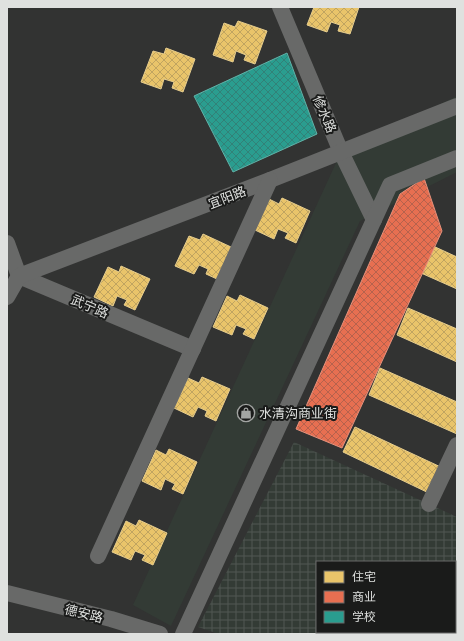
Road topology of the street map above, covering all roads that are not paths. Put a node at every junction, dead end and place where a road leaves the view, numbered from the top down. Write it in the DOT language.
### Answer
graph roads {
  1 [pos="278,8"];
  2 [pos="457,106"];
  3 [pos="341,152"];
  4 [pos="457,158"];
  5 [pos="270,180"];
  6 [pos="374,220"];
  7 [pos="7,243"];
  8 [pos="19,276"];
  9 [pos="7,297"];
  10 [pos="193,349"];
  11 [pos="457,445"];
  12 [pos="429,504"];
  13 [pos="98,556"];
  14 [pos="7,593"];
  15 [pos="160,634"];
  16 [pos="183,634"];
  1 -- 3 [label="street, 修水路"];
  2 -- 3 [label="street, 宜阳路"];
  3 -- 5 [label="street, 宜阳路"];
  3 -- 6 [label="street, 修水路"];
  4 -- 6 [label="street"];
  5 -- 8 [label="street, 宜阳路"];
  5 -- 10 [label="street"];
  6 -- 16 [label="street"];
  7 -- 8 [label="street"];
  8 -- 9 [label="street"];
  8 -- 10 [label="street, 武宁路"];
  10 -- 13 [label="street"];
  11 -- 12 [label="street"];
  14 -- 15 [label="street, 德安路"];
}
